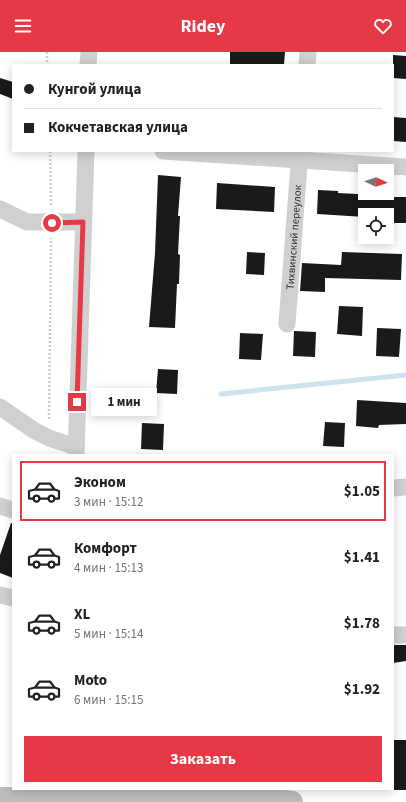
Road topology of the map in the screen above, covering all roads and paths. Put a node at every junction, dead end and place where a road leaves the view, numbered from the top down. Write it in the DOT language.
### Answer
graph roads {
  1 [pos="47,52"];
  2 [pos="89,52"];
  3 [pos="308,52"];
  4 [pos="47,64"];
  5 [pos="88,64"];
  6 [pos="307,64"];
  7 [pos="50,152"];
  8 [pos="86,152"];
  9 [pos="190,152"];
  10 [pos="299,156"];
  11 [pos="406,167"];
  12 [pos="0,209"];
  13 [pos="52,210"];
  14 [pos="83,222"];
  15 [pos="52,232"];
  16 [pos="287,324"];
  17 [pos="0,407"];
  18 [pos="49,424"];
  19 [pos="76,451"];
  20 [pos="406,487"];
  21 [pos="394,488"];
  22 [pos="0,506"];
  23 [pos="12,510"];
  24 [pos="0,595"];
  25 [pos="12,598"];
  26 [pos="394,635"];
  27 [pos="406,635"];
  28 [pos="105,796"];
  29 [pos="0,798"];
  30 [pos="292,802"];
  1 -- 4 [label="path"];
  2 -- 5 [label="street"];
  3 -- 6 [label="street"];
  7 -- 13 [label="path"];
  8 -- 14 [label="street"];
  9 -- 10 [label="street"];
  10 -- 11 [label="street"];
  10 -- 16 [label="street, Тихвинский переулок"];
  12 -- 14 [label="street"];
  14 -- 19 [label="street"];
  15 -- 18 [label="path"];
  17 -- 19 [label="street"];
  20 -- 21 [label="street"];
  22 -- 23 [label="street"];
  24 -- 25 [label="street"];
  26 -- 27 [label="street"];
  28 -- 29 [label="street"];
  28 -- 30 [label="street"];
}
